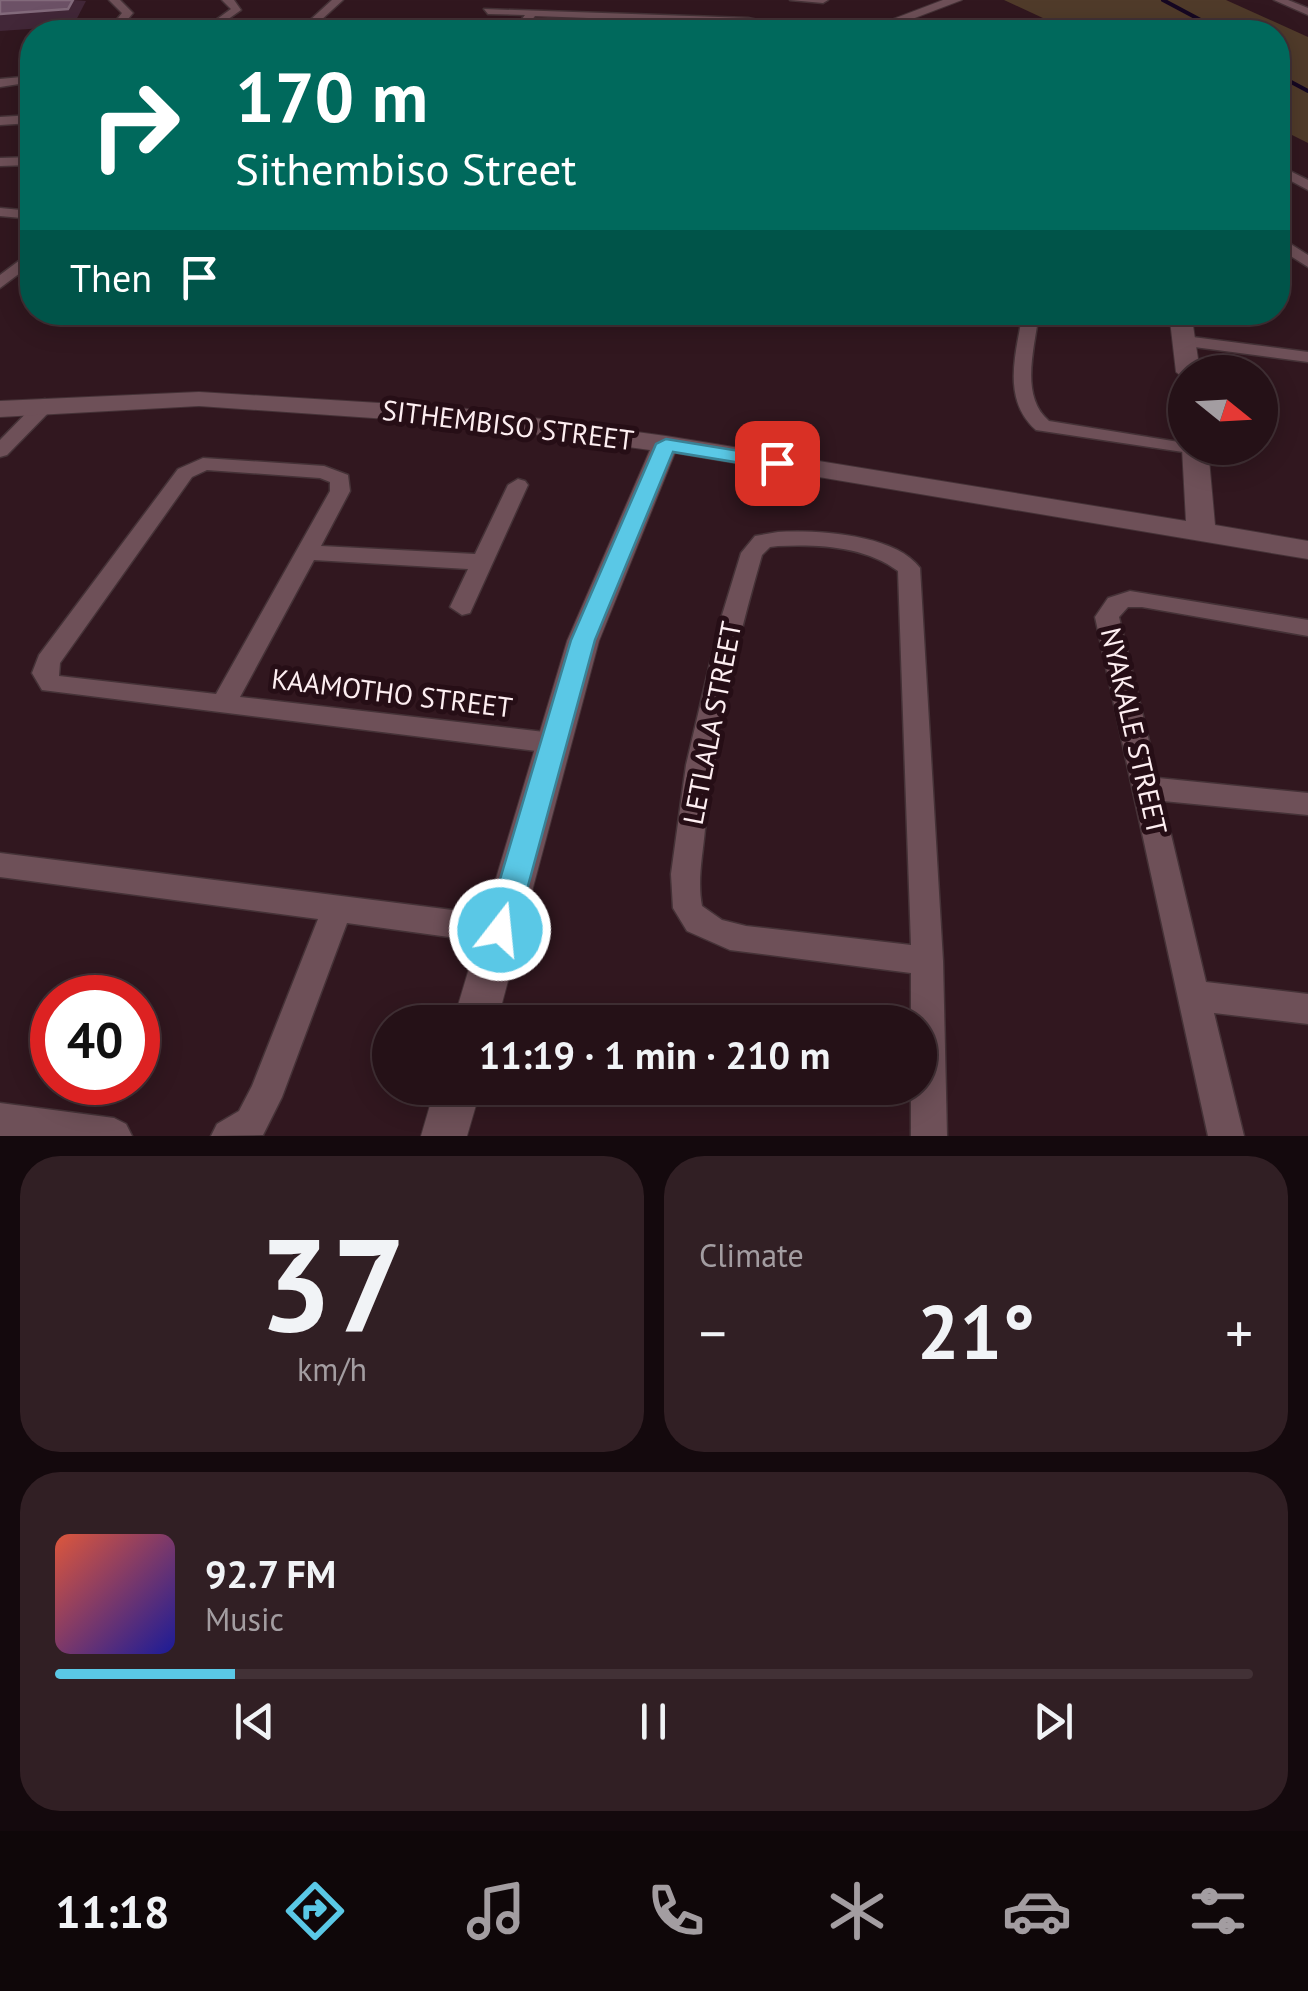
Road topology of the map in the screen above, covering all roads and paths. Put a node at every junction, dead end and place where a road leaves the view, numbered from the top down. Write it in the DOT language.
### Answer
graph roads {
  1 [pos="114,0"];
  2 [pos="227,0"];
  3 [pos="338,0"];
  4 [pos="794,0"];
  5 [pos="824,0"];
  6 [pos="955,0"];
  7 [pos="1279,0"];
  8 [pos="488,11"];
  9 [pos="1308,12"];
  10 [pos="532,13"];
  11 [pos="122,20"];
  12 [pos="221,20"];
  13 [pos="316,20"];
  14 [pos="526,20"];
  15 [pos="765,20"];
  16 [pos="899,20"];
  17 [pos="20,266"];
  18 [pos="0,283"];
  19 [pos="1030,325"];
  20 [pos="1182,325"];
  21 [pos="1185,341"];
  22 [pos="1186,355"];
  23 [pos="1308,357"];
  24 [pos="45,405"];
  25 [pos="0,409"];
  26 [pos="666,444"];
  27 [pos="1168,445"];
  28 [pos="0,452"];
  29 [pos="1197,465"];
  30 [pos="518,485"];
  31 [pos="1201,533"];
  32 [pos="1308,550"];
  33 [pos="305,552"];
  34 [pos="482,562"];
  35 [pos="462,607"];
  36 [pos="1308,628"];
  37 [pos="224,703"];
  38 [pos="553,743"];
  39 [pos="1146,788"];
  40 [pos="1308,804"];
  41 [pos="0,865"];
  42 [pos="337,908"];
  43 [pos="500,930"];
  44 [pos="927,961"];
  45 [pos="1193,995"];
  46 [pos="480,1005"];
  47 [pos="1308,1008"];
  48 [pos="453,1105"];
  49 [pos="0,1120"];
  50 [pos="114,1136"];
  51 [pos="229,1136"];
  52 [pos="444,1136"];
  53 [pos="928,1136"];
  54 [pos="1226,1136"];
  1 -- 11 [label="street"];
  2 -- 12 [label="street"];
  3 -- 13 [label="street"];
  4 -- 5 [label="street"];
  6 -- 16 [label="street"];
  7 -- 9 [label="street"];
  8 -- 10 [label="street"];
  10 -- 14 [label="street"];
  10 -- 15 [label="street"];
  17 -- 18 [label="street"];
  19 -- 27 [label="street"];
  20 -- 21 [label="street"];
  21 -- 22 [label="street"];
  21 -- 23 [label="street"];
  24 -- 25 [label="street, SITHEMBISO STREET"];
  24 -- 26 [label="street, SITHEMBISO STREET"];
  24 -- 28 [label="street"];
  26 -- 31 [label="street, SITHEMBISO STREET"];
  26 -- 38 [label="street"];
  29 -- 31 [label="street"];
  30 -- 34 [label="street"];
  31 -- 32 [label="street, SITHEMBISO STREET"];
  33 -- 34 [label="street"];
  33 -- 37 [label="street, KAAMOTHO STREET"];
  33 -- 37 [label="street, KAAMOTHO STREET"];
  34 -- 35 [label="street"];
  36 -- 39 [label="street, NYAKALE STREET"];
  37 -- 38 [label="street, KAAMOTHO STREET"];
  38 -- 43 [label="street"];
  39 -- 40 [label="street"];
  39 -- 45 [label="street, NYAKALE STREET"];
  41 -- 42 [label="street"];
  42 -- 43 [label="street"];
  42 -- 51 [label="street"];
  43 -- 46 [label="street"];
  44 -- 44 [label="street, LETLALA STREET"];
  44 -- 53 [label="street, LETLALA STREET"];
  45 -- 47 [label="street"];
  45 -- 54 [label="street, NYAKALE STREET"];
  48 -- 52 [label="street"];
  49 -- 50 [label="street"];
}
